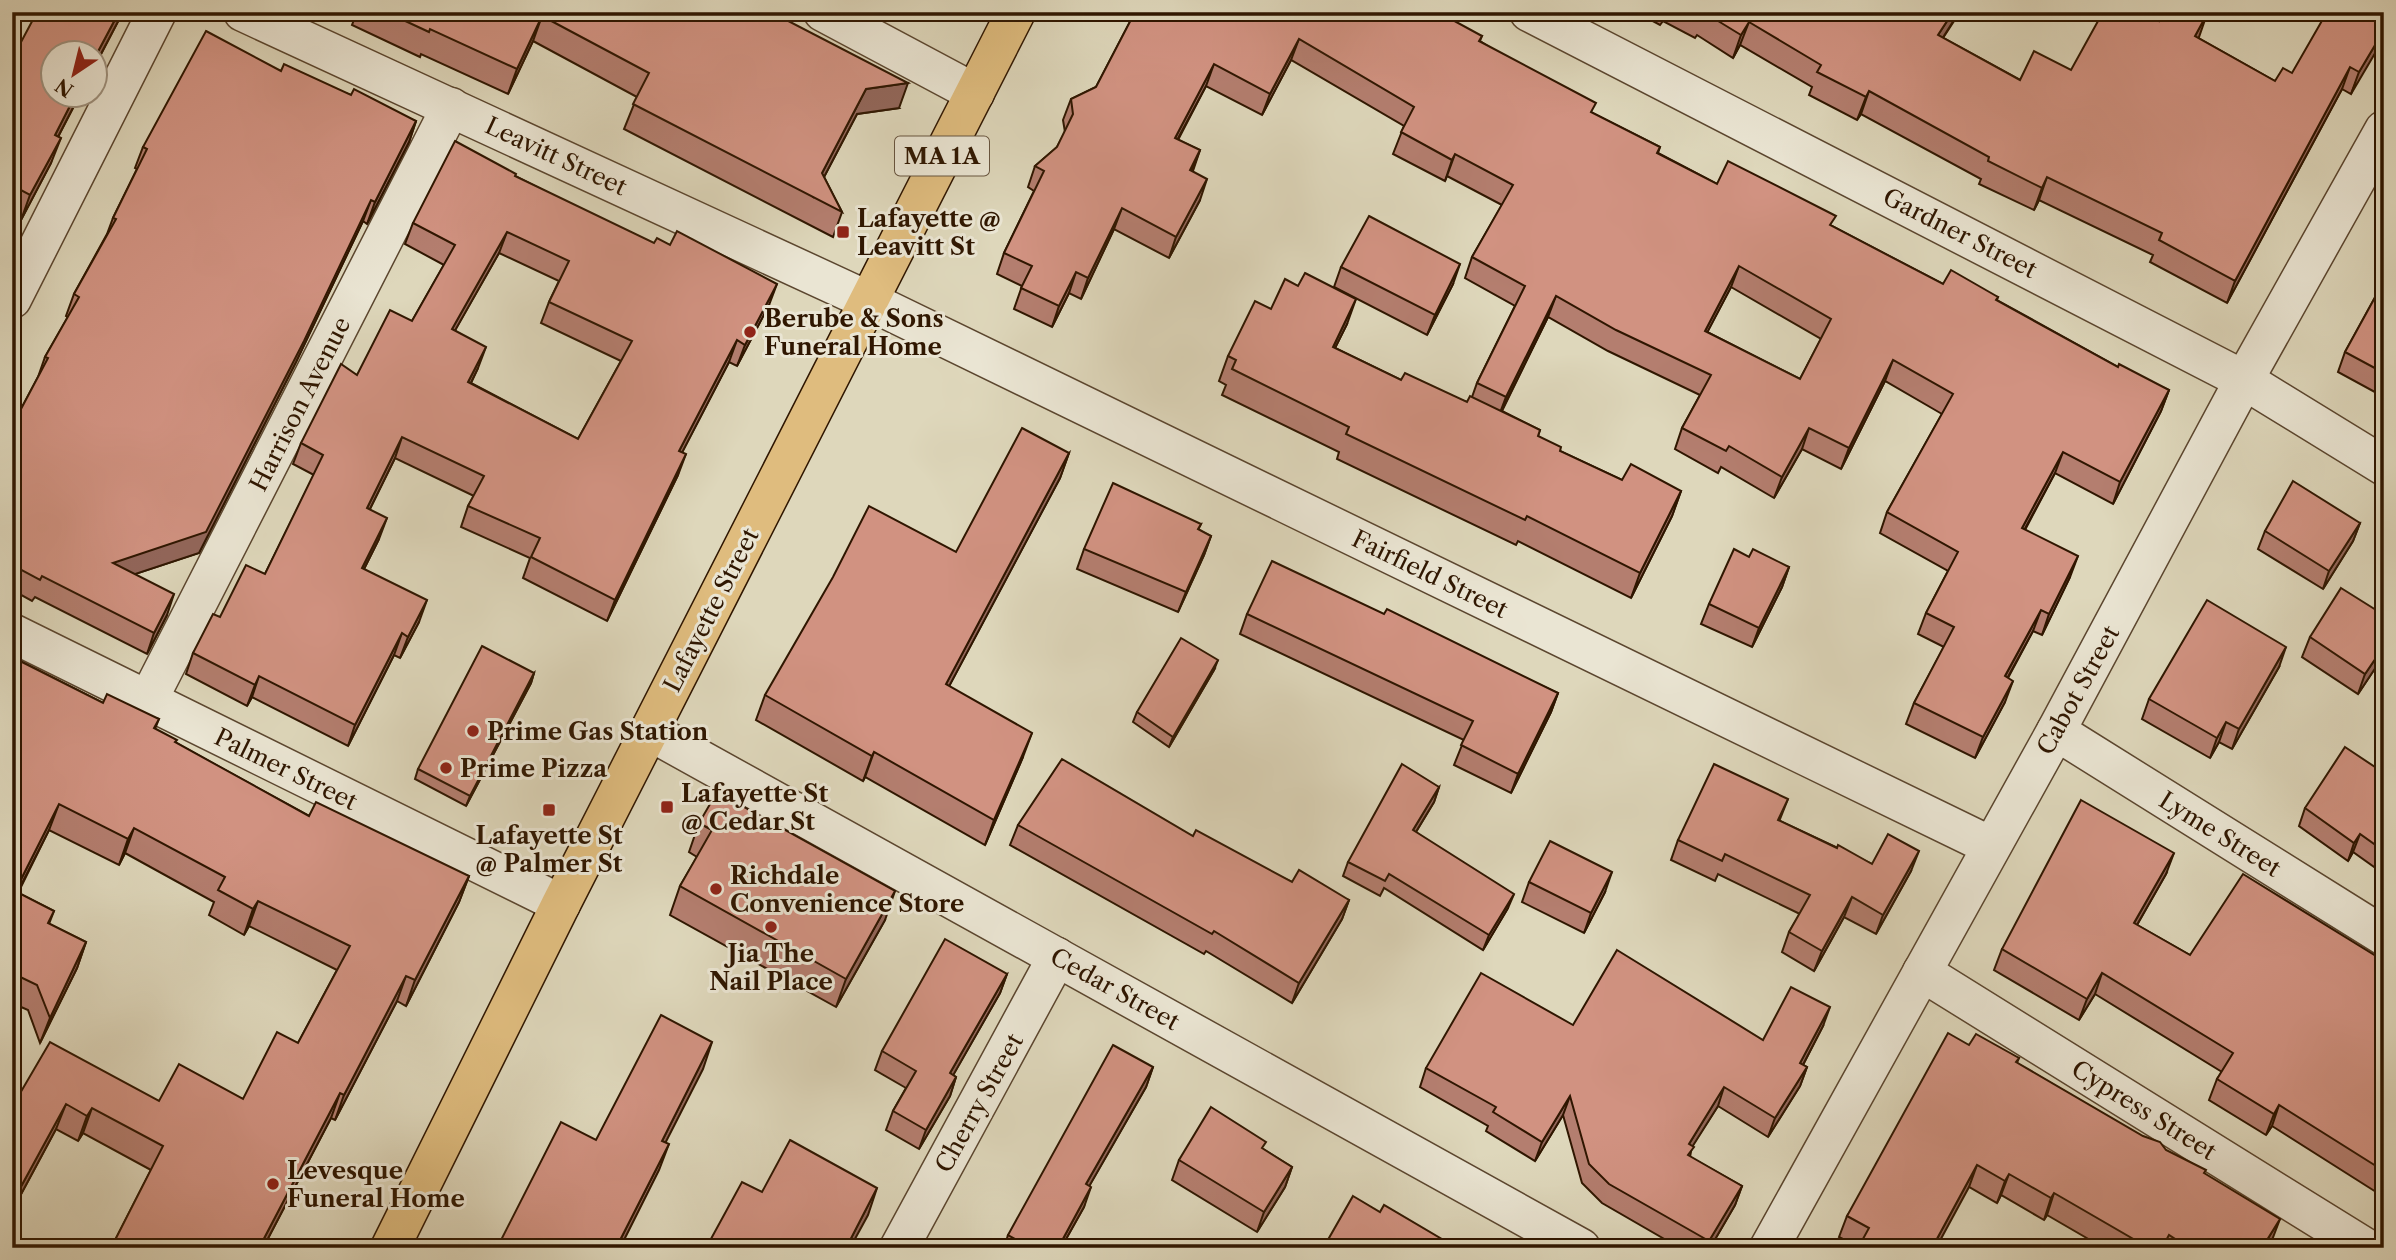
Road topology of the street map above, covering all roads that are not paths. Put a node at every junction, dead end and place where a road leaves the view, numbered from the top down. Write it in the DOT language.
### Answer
graph roads {
  1 [pos="157,12"];
  2 [pos="243,12"];
  3 [pos="823,12"];
  4 [pos="1016,12"];
  5 [pos="1529,12"];
  6 [pos="975,93"];
  7 [pos="451,107"];
  8 [pos="2384,130"];
  9 [pos="12,299"];
  10 [pos="869,300"];
  11 [pos="2244,380"];
  12 [pos="2384,466"];
  13 [pos="12,633"];
  14 [pos="148,700"];
  15 [pos="649,731"];
  16 [pos="2056,731"];
  17 [pos="1991,846"];
  18 [pos="561,904"];
  19 [pos="2384,936"];
  20 [pos="1057,957"];
  21 [pos="1923,972"];
  22 [pos="390,1248"];
  23 [pos="900,1248"];
  24 [pos="1581,1248"];
  25 [pos="1769,1248"];
  26 [pos="2366,1248"];
  1 -- 9 [label="street"];
  2 -- 7 [label="street, Leavitt Street"];
  3 -- 6 [label="street"];
  4 -- 6 [label="highway, Lafayette Street / MA 1A"];
  5 -- 11 [label="street, Gardner Street"];
  6 -- 10 [label="highway, Lafayette Street / MA 1A"];
  7 -- 10 [label="street, Leavitt Street"];
  7 -- 14 [label="street, Harrison Avenue"];
  8 -- 11 [label="street, Cabot Street"];
  10 -- 15 [label="highway, Lafayette Street / MA 1A"];
  10 -- 17 [label="street, Fairfield Street"];
  11 -- 12 [label="street, Gardner Street"];
  11 -- 16 [label="street, Cabot Street"];
  13 -- 14 [label="street, Palmer Street"];
  14 -- 18 [label="street, Palmer Street"];
  15 -- 18 [label="highway, Lafayette Street / MA 1A"];
  15 -- 20 [label="street, Cedar Street"];
  16 -- 17 [label="street, Cabot Street"];
  16 -- 19 [label="street, Lyme Street"];
  17 -- 21 [label="street, Cabot Street"];
  18 -- 22 [label="highway, Lafayette Street / MA 1A"];
  20 -- 23 [label="street, Cherry Street"];
  20 -- 24 [label="street, Cedar Street"];
  21 -- 25 [label="street, Cabot Street"];
  21 -- 26 [label="street, Cypress Street"];
}
